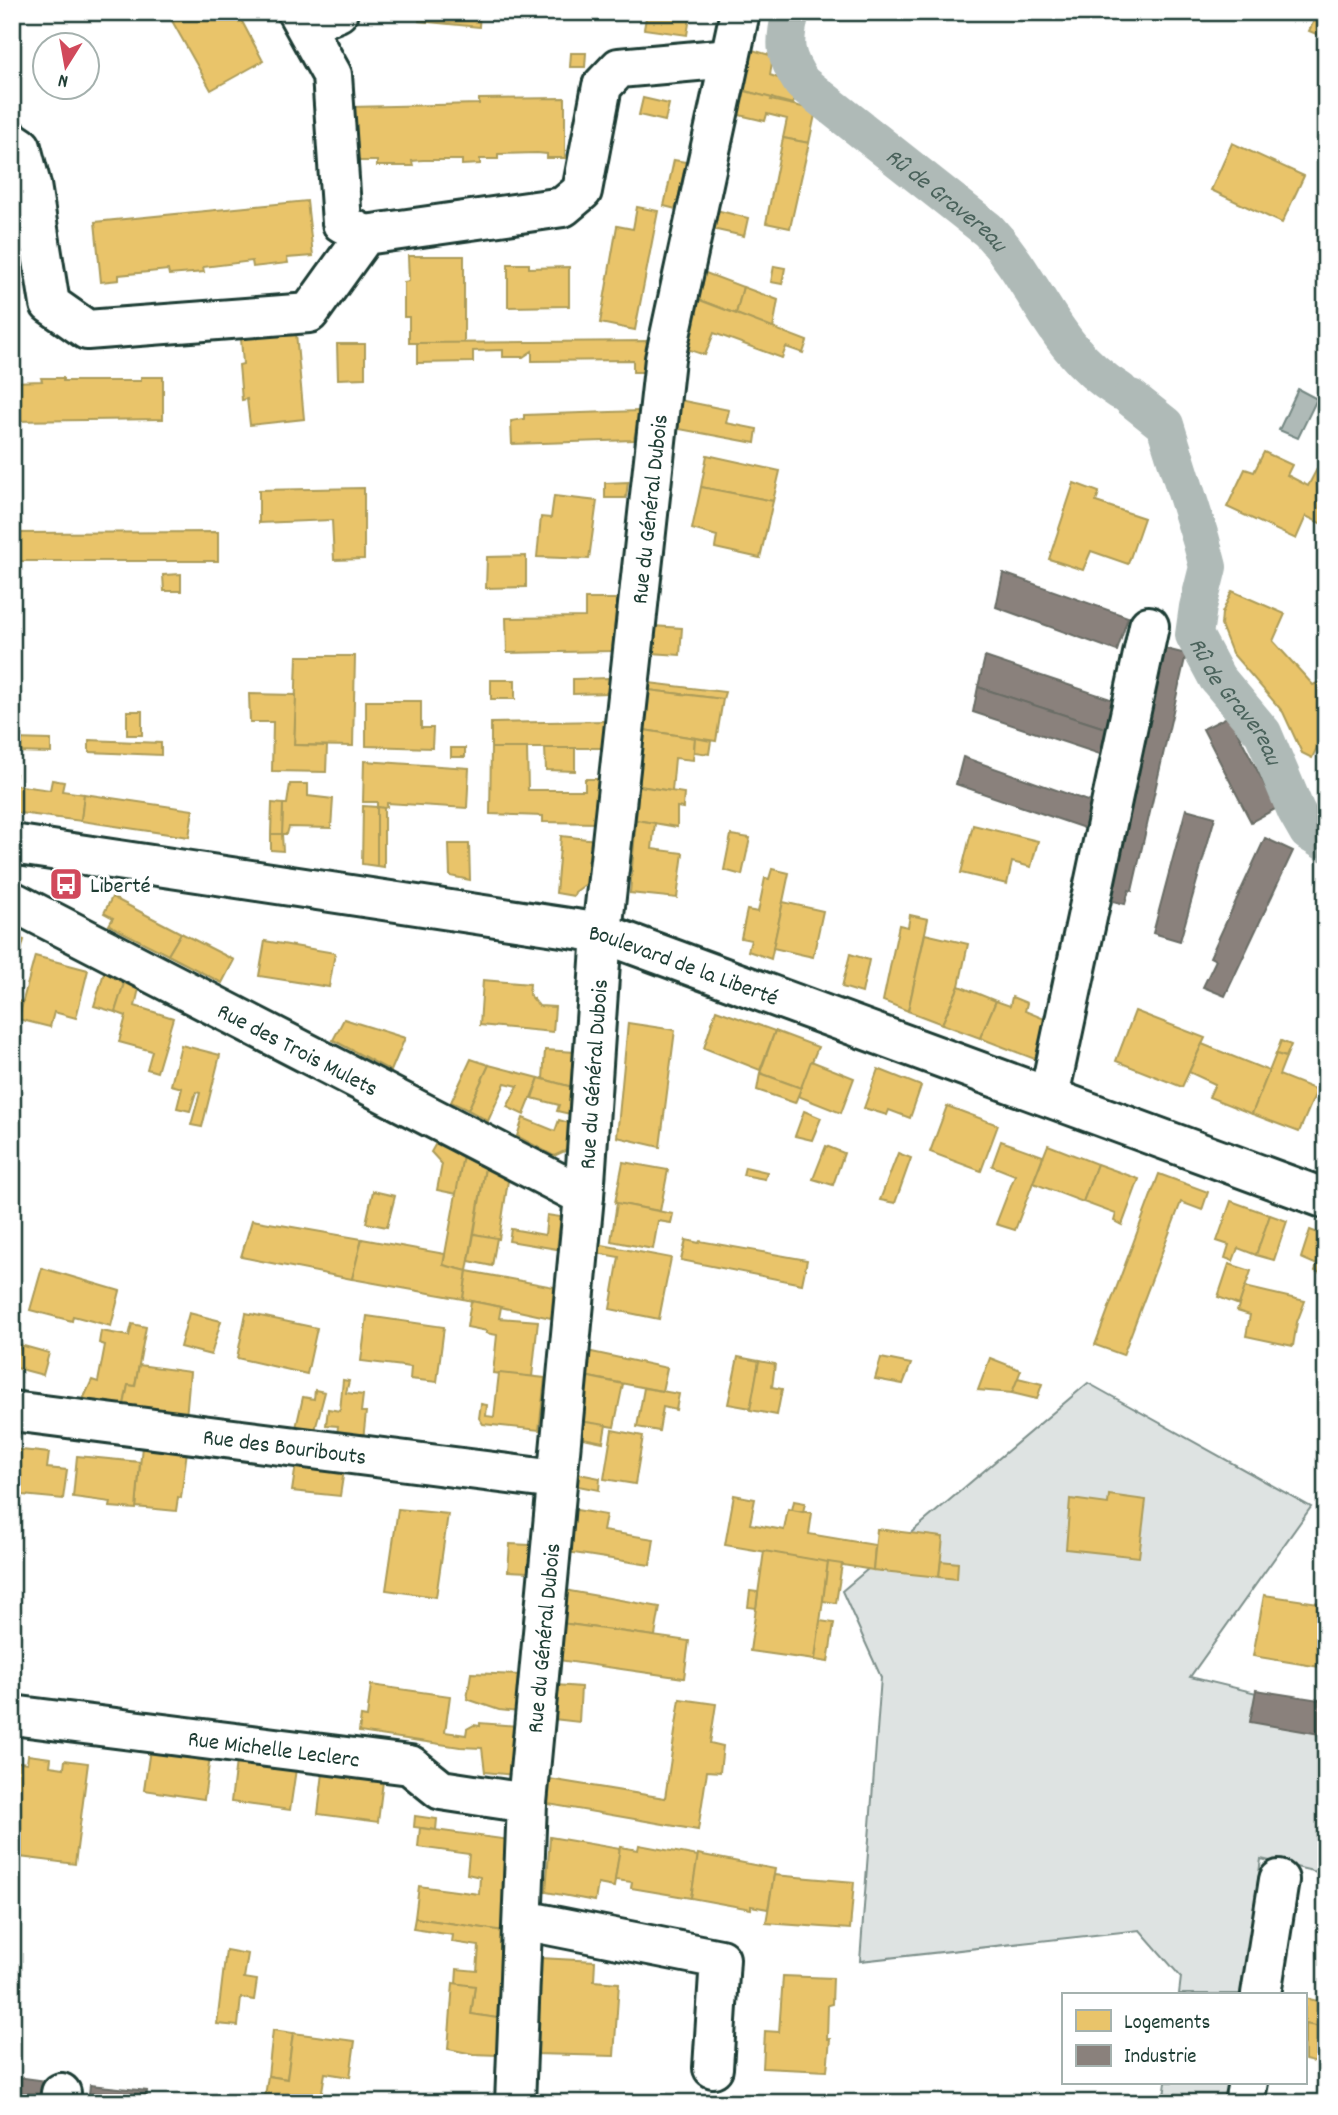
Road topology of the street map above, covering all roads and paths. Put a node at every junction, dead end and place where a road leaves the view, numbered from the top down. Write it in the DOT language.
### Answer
graph roads {
  1 [pos="740,12"];
  2 [pos="313,17"];
  3 [pos="730,58"];
  4 [pos="12,141"];
  5 [pos="365,235"];
  6 [pos="1149,626"];
  7 [pos="12,845"];
  8 [pos="12,901"];
  9 [pos="602,933"];
  10 [pos="1049,1096"];
  11 [pos="584,1196"];
  12 [pos="1326,1199"];
  13 [pos="12,1412"];
  14 [pos="556,1480"];
  15 [pos="12,1715"];
  16 [pos="527,1803"];
  17 [pos="1279,1880"];
  18 [pos="523,1920"];
  19 [pos="1261,1993"];
  20 [pos="713,2068"];
  21 [pos="1248,2084"];
  22 [pos="515,2103"];
  23 [pos="1244,2103"];
  1 -- 3 [label="street, Rue du Général Dubois"];
  2 -- 5 [label="street"];
  3 -- 5 [label="street"];
  3 -- 9 [label="street, Rue du Général Dubois"];
  4 -- 5 [label="street"];
  6 -- 10 [label="street"];
  7 -- 9 [label="street, Boulevard de la Liberté"];
  8 -- 11 [label="street, Rue des Trois Mulets"];
  9 -- 10 [label="street, Boulevard de la Liberté"];
  9 -- 11 [label="street, Rue du Général Dubois"];
  10 -- 12 [label="street, Boulevard de la Liberté"];
  11 -- 14 [label="street, Rue du Général Dubois"];
  13 -- 14 [label="street, Rue des Bouribouts"];
  14 -- 16 [label="street, Rue du Général Dubois"];
  15 -- 16 [label="street, Rue Michelle Leclerc"];
  16 -- 18 [label="street, Rue du Général Dubois"];
  17 -- 19 [label="street"];
  18 -- 20 [label="street"];
  18 -- 22 [label="street, Rue du Général Dubois"];
  21 -- 23 [label="street"];
}
